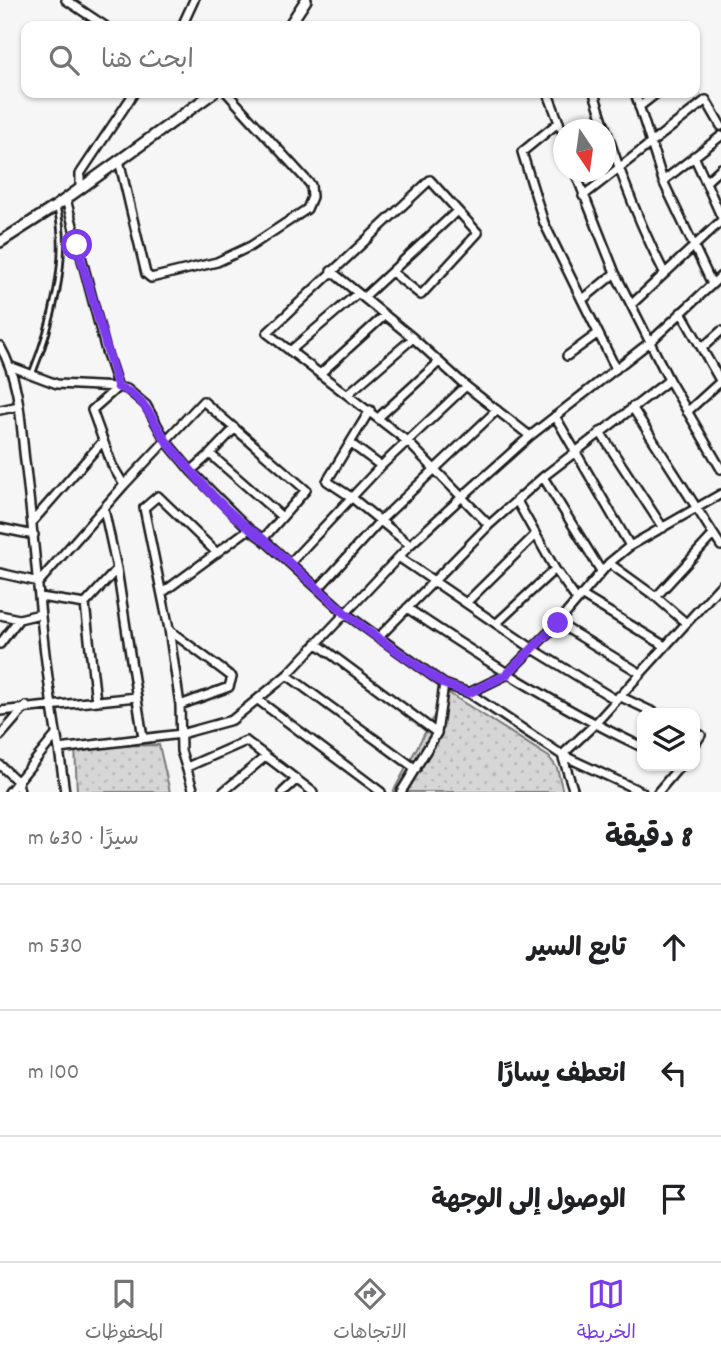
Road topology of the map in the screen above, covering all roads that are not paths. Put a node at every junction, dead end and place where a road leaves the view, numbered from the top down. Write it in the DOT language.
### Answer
graph roads {
  1 [pos="65,0"];
  2 [pos="194,0"];
  3 [pos="306,0"];
  4 [pos="97,21"];
  5 [pos="184,21"];
  6 [pos="292,21"];
  7 [pos="131,98"];
  8 [pos="206,98"];
  9 [pos="232,98"];
  10 [pos="550,98"];
  11 [pos="597,98"];
  12 [pos="636,98"];
  13 [pos="651,98"];
  14 [pos="639,107"];
  15 [pos="558,119"];
  16 [pos="721,126"];
  17 [pos="553,127"];
  18 [pos="721,136"];
  19 [pos="651,144"];
  20 [pos="694,156"];
  21 [pos="119,160"];
  22 [pos="721,168"];
  23 [pos="619,169"];
  24 [pos="663,181"];
  25 [pos="578,182"];
  26 [pos="706,182"];
  27 [pos="80,187"];
  28 [pos="583,196"];
  29 [pos="66,199"];
  30 [pos="57,206"];
  31 [pos="457,211"];
  32 [pos="721,218"];
  33 [pos="0,242"];
  34 [pos="693,248"];
  35 [pos="331,271"];
  36 [pos="392,272"];
  37 [pos="664,272"];
  38 [pos="615,273"];
  39 [pos="721,275"];
  40 [pos="712,284"];
  41 [pos="361,295"];
  42 [pos="582,300"];
  43 [pos="632,303"];
  44 [pos="681,312"];
  45 [pos="385,315"];
  46 [pos="721,331"];
  47 [pos="597,334"];
  48 [pos="413,338"];
  49 [pos="650,341"];
  50 [pos="0,346"];
  51 [pos="702,348"];
  52 [pos="290,351"];
  53 [pos="567,356"];
  54 [pos="439,362"];
  55 [pos="12,367"];
  56 [pos="615,369"];
  57 [pos="321,373"];
  58 [pos="32,374"];
  59 [pos="669,380"];
  60 [pos="721,381"];
  61 [pos="466,386"];
  62 [pos="118,387"];
  63 [pos="348,394"];
  64 [pos="19,406"];
  65 [pos="632,407"];
  66 [pos="0,410"];
  67 [pos="370,410"];
  68 [pos="497,410"];
  69 [pos="687,412"];
  70 [pos="555,416"];
  71 [pos="379,417"];
  72 [pos="235,428"];
  73 [pos="600,432"];
  74 [pos="530,436"];
  75 [pos="103,441"];
  76 [pos="166,441"];
  77 [pos="407,441"];
  78 [pos="350,443"];
  79 [pos="574,451"];
  80 [pos="210,454"];
  81 [pos="381,466"];
  82 [pos="434,467"];
  83 [pos="721,469"];
  84 [pos="191,471"];
  85 [pos="543,477"];
  86 [pos="124,485"];
  87 [pos="721,494"];
  88 [pos="463,496"];
  89 [pos="351,497"];
  90 [pos="517,501"];
  91 [pos="104,509"];
  92 [pos="696,509"];
  93 [pos="282,517"];
  94 [pos="380,521"];
  95 [pos="32,522"];
  96 [pos="489,525"];
  97 [pos="0,528"];
  98 [pos="663,528"];
  99 [pos="248,529"];
  100 [pos="34,535"];
  101 [pos="535,535"];
  102 [pos="713,535"];
  103 [pos="263,539"];
  104 [pos="410,545"];
  105 [pos="630,546"];
  106 [pos="721,546"];
  107 [pos="217,553"];
  108 [pos="400,558"];
  109 [pos="609,563"];
  110 [pos="290,564"];
  111 [pos="117,569"];
  112 [pos="555,569"];
  113 [pos="601,571"];
  114 [pos="0,573"];
  115 [pos="433,580"];
  116 [pos="38,582"];
  117 [pos="721,585"];
  118 [pos="319,588"];
  119 [pos="162,593"];
  120 [pos="40,597"];
  121 [pos="656,597"];
  122 [pos="579,598"];
  123 [pos="467,602"];
  124 [pos="85,604"];
  125 [pos="407,608"];
  126 [pos="40,614"];
  127 [pos="346,614"];
  128 [pos="0,615"];
  129 [pos="19,619"];
  130 [pos="498,623"];
  131 [pos="558,623"];
  132 [pos="686,623"];
  133 [pos="169,629"];
  134 [pos="378,638"];
  135 [pos="316,643"];
  136 [pos="0,644"];
  137 [pos="665,646"];
  138 [pos="533,649"];
  139 [pos="640,673"];
  140 [pos="287,675"];
  141 [pos="506,675"];
  142 [pos="444,684"];
  143 [pos="469,693"];
  144 [pos="137,697"];
  145 [pos="617,698"];
  146 [pos="258,700"];
  147 [pos="96,701"];
  148 [pos="52,704"];
  149 [pos="180,705"];
  150 [pos="26,706"];
  151 [pos="642,708"];
  152 [pos="0,710"];
  153 [pos="594,725"];
  154 [pos="438,733"];
  155 [pos="181,734"];
  156 [pos="56,735"];
  157 [pos="0,736"];
  158 [pos="143,738"];
  159 [pos="637,745"];
  160 [pos="59,749"];
  161 [pos="562,754"];
  162 [pos="266,756"];
  163 [pos="0,765"];
  164 [pos="187,767"];
  165 [pos="416,769"];
  166 [pos="676,771"];
  167 [pos="296,780"];
  168 [pos="18,782"];
  169 [pos="9,792"];
  170 [pos="20,792"];
  171 [pos="65,792"];
  172 [pos="194,792"];
  173 [pos="223,792"];
  174 [pos="283,792"];
  175 [pos="313,792"];
  176 [pos="381,792"];
  177 [pos="401,792"];
  178 [pos="574,792"];
  179 [pos="642,792"];
  180 [pos="658,792"];
  1 -- 4 [label="street"];
  2 -- 5 [label="street"];
  3 -- 6 [label="street"];
  7 -- 27 [label="street"];
  8 -- 21 [label="street"];
  9 -- 21 [label="street"];
  10 -- 15 [label="street"];
  11 -- 23 [label="street"];
  12 -- 14 [label="street"];
  13 -- 14 [label="street"];
  14 -- 19 [label="street"];
  16 -- 19 [label="street"];
  17 -- 42 [label="street"];
  18 -- 20 [label="street"];
  19 -- 23 [label="street"];
  19 -- 24 [label="street"];
  20 -- 24 [label="street"];
  20 -- 26 [label="street"];
  21 -- 27 [label="street"];
  22 -- 26 [label="street"];
  23 -- 28 [label="street"];
  23 -- 37 [label="street"];
  24 -- 34 [label="street"];
  25 -- 28 [label="street"];
  26 -- 32 [label="street"];
  27 -- 29 [label="street"];
  28 -- 38 [label="street"];
  29 -- 30 [label="street"];
  29 -- 62 [label="street"];
  30 -- 33 [label="street"];
  30 -- 58 [label="lane"];
  31 -- 35 [label="street"];
  31 -- 36 [label="street"];
  31 -- 36 [label="street"];
  32 -- 34 [label="street"];
  34 -- 37 [label="street"];
  34 -- 40 [label="street"];
  35 -- 41 [label="street"];
  35 -- 52 [label="street"];
  36 -- 41 [label="street"];
  37 -- 43 [label="street"];
  38 -- 42 [label="street"];
  38 -- 43 [label="street"];
  39 -- 40 [label="street"];
  40 -- 44 [label="street"];
  41 -- 45 [label="street"];
  41 -- 52 [label="street"];
  42 -- 47 [label="street"];
  43 -- 49 [label="street"];
  44 -- 49 [label="street"];
  44 -- 51 [label="street"];
  45 -- 48 [label="street"];
  45 -- 57 [label="street"];
  46 -- 51 [label="street"];
  47 -- 53 [label="street"];
  47 -- 56 [label="street"];
  48 -- 54 [label="street"];
  48 -- 63 [label="street"];
  49 -- 56 [label="street"];
  49 -- 59 [label="street"];
  50 -- 55 [label="street"];
  51 -- 60 [label="street"];
  52 -- 57 [label="street"];
  54 -- 61 [label="street"];
  54 -- 71 [label="street"];
  55 -- 58 [label="street"];
  55 -- 64 [label="street"];
  56 -- 70 [label="street"];
  57 -- 63 [label="street"];
  58 -- 62 [label="street"];
  59 -- 65 [label="street"];
  59 -- 69 [label="street"];
  60 -- 69 [label="street"];
  61 -- 68 [label="street"];
  61 -- 77 [label="street"];
  62 -- 75 [label="street"];
  62 -- 76 [label="street"];
  63 -- 67 [label="street"];
  64 -- 66 [label="street"];
  64 -- 95 [label="street"];
  65 -- 73 [label="street"];
  65 -- 92 [label="street"];
  67 -- 71 [label="street"];
  67 -- 78 [label="street"];
  68 -- 74 [label="street"];
  68 -- 82 [label="street"];
  69 -- 83 [label="street"];
  70 -- 74 [label="street"];
  70 -- 79 [label="street"];
  71 -- 77 [label="street"];
  72 -- 76 [label="street"];
  72 -- 80 [label="street"];
  72 -- 93 [label="street"];
  73 -- 79 [label="street"];
  73 -- 98 [label="street"];
  74 -- 88 [label="street"];
  75 -- 86 [label="street"];
  75 -- 95 [label="street"];
  76 -- 84 [label="street"];
  76 -- 86 [label="street"];
  77 -- 81 [label="street"];
  77 -- 82 [label="street"];
  78 -- 81 [label="street"];
  78 -- 89 [label="street"];
  79 -- 85 [label="street"];
  79 -- 105 [label="street"];
  80 -- 84 [label="street"];
  80 -- 93 [label="street"];
  81 -- 89 [label="street"];
  82 -- 88 [label="street"];
  82 -- 94 [label="street"];
  84 -- 99 [label="street"];
  85 -- 90 [label="street"];
  85 -- 113 [label="street"];
  86 -- 91 [label="street"];
  87 -- 92 [label="street"];
  88 -- 96 [label="street"];
  88 -- 104 [label="street"];
  89 -- 94 [label="street"];
  89 -- 110 [label="street"];
  90 -- 96 [label="street"];
  90 -- 101 [label="street"];
  91 -- 111 [label="street"];
  91 -- 116 [label="street"];
  92 -- 98 [label="street"];
  92 -- 102 [label="street"];
  93 -- 103 [label="street"];
  94 -- 104 [label="street"];
  94 -- 118 [label="street"];
  95 -- 100 [label="street"];
  96 -- 115 [label="street"];
  97 -- 100 [label="street"];
  98 -- 105 [label="street"];
  99 -- 103 [label="street"];
  99 -- 107 [label="street"];
  100 -- 116 [label="street"];
  101 -- 112 [label="street"];
  101 -- 123 [label="street"];
  102 -- 106 [label="street"];
  102 -- 121 [label="street"];
  103 -- 110 [label="street"];
  104 -- 108 [label="street"];
  105 -- 109 [label="street"];
  107 -- 119 [label="street"];
  107 -- 119 [label="street"];
  108 -- 115 [label="street"];
  108 -- 127 [label="street"];
  109 -- 113 [label="street"];
  109 -- 121 [label="street"];
  110 -- 118 [label="street"];
  111 -- 124 [label="street"];
  111 -- 144 [label="street"];
  112 -- 122 [label="street"];
  112 -- 130 [label="street"];
  113 -- 122 [label="street"];
  114 -- 116 [label="street"];
  115 -- 123 [label="street"];
  115 -- 125 [label="street"];
  116 -- 120 [label="street"];
  117 -- 132 [label="street"];
  118 -- 127 [label="street"];
  119 -- 133 [label="street"];
  120 -- 124 [label="street"];
  120 -- 126 [label="street"];
  121 -- 132 [label="street"];
  122 -- 131 [label="street"];
  122 -- 137 [label="street"];
  123 -- 130 [label="street"];
  124 -- 147 [label="street"];
  125 -- 134 [label="street"];
  125 -- 141 [label="street"];
  126 -- 129 [label="street"];
  126 -- 148 [label="street"];
  127 -- 134 [label="street"];
  127 -- 135 [label="street"];
  128 -- 129 [label="street"];
  129 -- 136 [label="street"];
  130 -- 138 [label="street"];
  131 -- 138 [label="street"];
  131 -- 139 [label="street"];
  132 -- 137 [label="street"];
  133 -- 149 [label="street"];
  133 -- 149 [label="street"];
  134 -- 142 [label="street"];
  135 -- 140 [label="street"];
  135 -- 154 [label="street"];
  137 -- 139 [label="street"];
  138 -- 141 [label="street"];
  138 -- 145 [label="street"];
  139 -- 145 [label="street"];
  140 -- 146 [label="street"];
  140 -- 165 [label="street"];
  141 -- 143 [label="street"];
  141 -- 153 [label="street"];
  142 -- 143 [label="street"];
  142 -- 154 [label="street"];
  143 -- 161 [label="street"];
  144 -- 147 [label="street"];
  144 -- 158 [label="street"];
  145 -- 151 [label="street"];
  145 -- 153 [label="street"];
  146 -- 155 [label="street"];
  146 -- 176 [label="street"];
  147 -- 148 [label="street"];
  148 -- 150 [label="street"];
  148 -- 156 [label="street"];
  149 -- 155 [label="street"];
  150 -- 152 [label="street"];
  150 -- 157 [label="street"];
  153 -- 159 [label="street"];
  153 -- 161 [label="street"];
  154 -- 165 [label="street"];
  155 -- 158 [label="street"];
  155 -- 164 [label="street"];
  156 -- 160 [label="street"];
  156 -- 168 [label="street"];
  158 -- 160 [label="street"];
  160 -- 171 [label="street"];
  161 -- 178 [label="street"];
  161 -- 179 [label="street"];
  162 -- 164 [label="street"];
  162 -- 167 [label="street"];
  162 -- 173 [label="street"];
  163 -- 168 [label="street"];
  164 -- 172 [label="street"];
  165 -- 177 [label="street"];
  166 -- 180 [label="street"];
  167 -- 174 [label="street"];
  167 -- 175 [label="street"];
  168 -- 169 [label="street"];
  168 -- 170 [label="street"];
}
